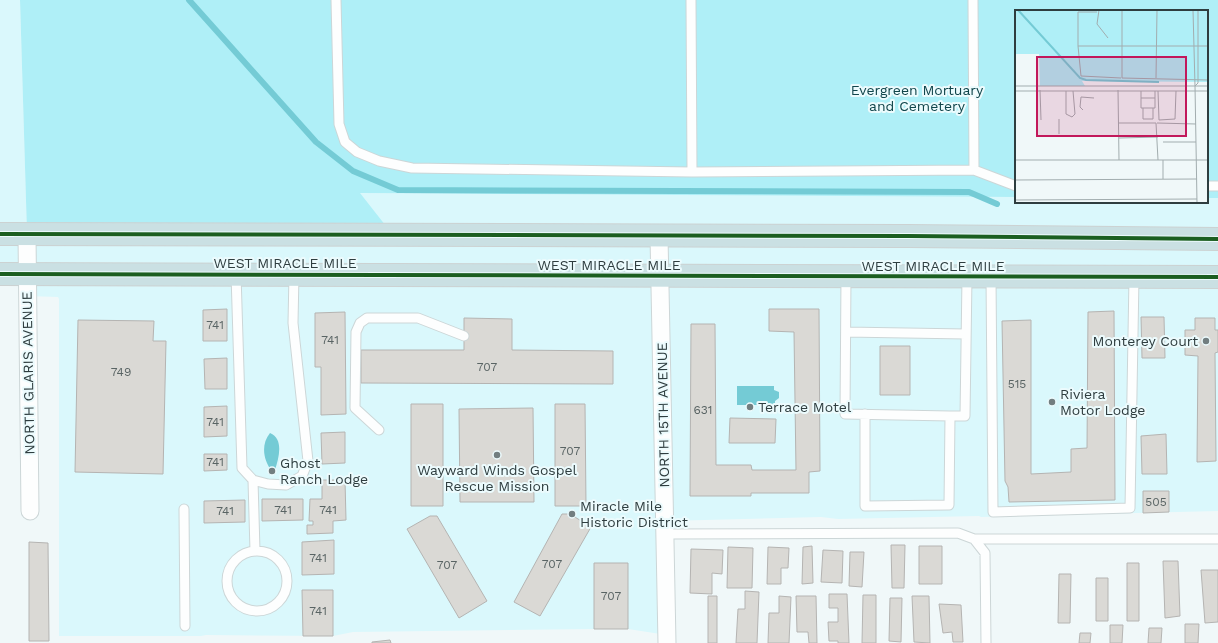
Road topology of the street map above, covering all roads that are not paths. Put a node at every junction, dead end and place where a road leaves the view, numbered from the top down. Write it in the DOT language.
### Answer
graph roads {
  1 [pos="336,0"];
  2 [pos="691,0"];
  3 [pos="973,0"];
  4 [pos="974,170"];
  5 [pos="692,172"];
  6 [pos="1015,186"];
  7 [pos="0,234"];
  8 [pos="27,234"];
  9 [pos="659,236"];
  10 [pos="1218,239"];
  11 [pos="0,274"];
  12 [pos="27,274"];
  13 [pos="236,274"];
  14 [pos="294,274"];
  15 [pos="660,276"];
  16 [pos="846,276"];
  17 [pos="967,277"];
  18 [pos="991,277"];
  19 [pos="1134,277"];
  20 [pos="1218,277"];
  21 [pos="846,332"];
  22 [pos="966,334"];
  23 [pos="464,336"];
  24 [pos="865,414"];
  25 [pos="950,416"];
  26 [pos="379,430"];
  27 [pos="253,480"];
  28 [pos="184,509"];
  29 [pos="30,511"];
  30 [pos="665,534"];
  31 [pos="974,539"];
  32 [pos="1218,539"];
  33 [pos="255,551"];
  34 [pos="184,626"];
  35 [pos="667,643"];
  36 [pos="986,643"];
  1 -- 5 [label="lane"];
  2 -- 5 [label="lane"];
  3 -- 4 [label="lane"];
  4 -- 5 [label="lane"];
  4 -- 6 [label="lane"];
  7 -- 8 [label="highway, WEST MIRACLE MILE"];
  8 -- 9 [label="highway, WEST MIRACLE MILE"];
  8 -- 12 [label="street, NORTH GLARIS AVENUE"];
  9 -- 10 [label="highway, WEST MIRACLE MILE"];
  9 -- 15 [label="street, NORTH 15TH AVENUE"];
  11 -- 12 [label="highway, WEST MIRACLE MILE"];
  12 -- 13 [label="highway, WEST MIRACLE MILE"];
  12 -- 29 [label="street, NORTH GLARIS AVENUE"];
  13 -- 14 [label="highway, WEST MIRACLE MILE"];
  13 -- 27 [label="lane"];
  14 -- 15 [label="highway, WEST MIRACLE MILE"];
  14 -- 27 [label="lane"];
  15 -- 16 [label="highway, WEST MIRACLE MILE"];
  15 -- 30 [label="street, NORTH 15TH AVENUE"];
  16 -- 17 [label="highway, WEST MIRACLE MILE"];
  16 -- 21 [label="lane"];
  17 -- 18 [label="highway, WEST MIRACLE MILE"];
  17 -- 22 [label="lane"];
  18 -- 19 [label="highway, WEST MIRACLE MILE"];
  18 -- 19 [label="lane"];
  19 -- 20 [label="highway, WEST MIRACLE MILE"];
  21 -- 22 [label="lane"];
  21 -- 24 [label="lane"];
  22 -- 25 [label="lane"];
  23 -- 26 [label="lane"];
  24 -- 25 [label="lane"];
  24 -- 25 [label="lane"];
  27 -- 33 [label="lane"];
  28 -- 34 [label="lane"];
  30 -- 31 [label="lane"];
  30 -- 35 [label="street, NORTH 15TH AVENUE"];
  31 -- 32 [label="lane"];
  31 -- 36 [label="lane"];
  33 -- 33 [label="lane"];
}
